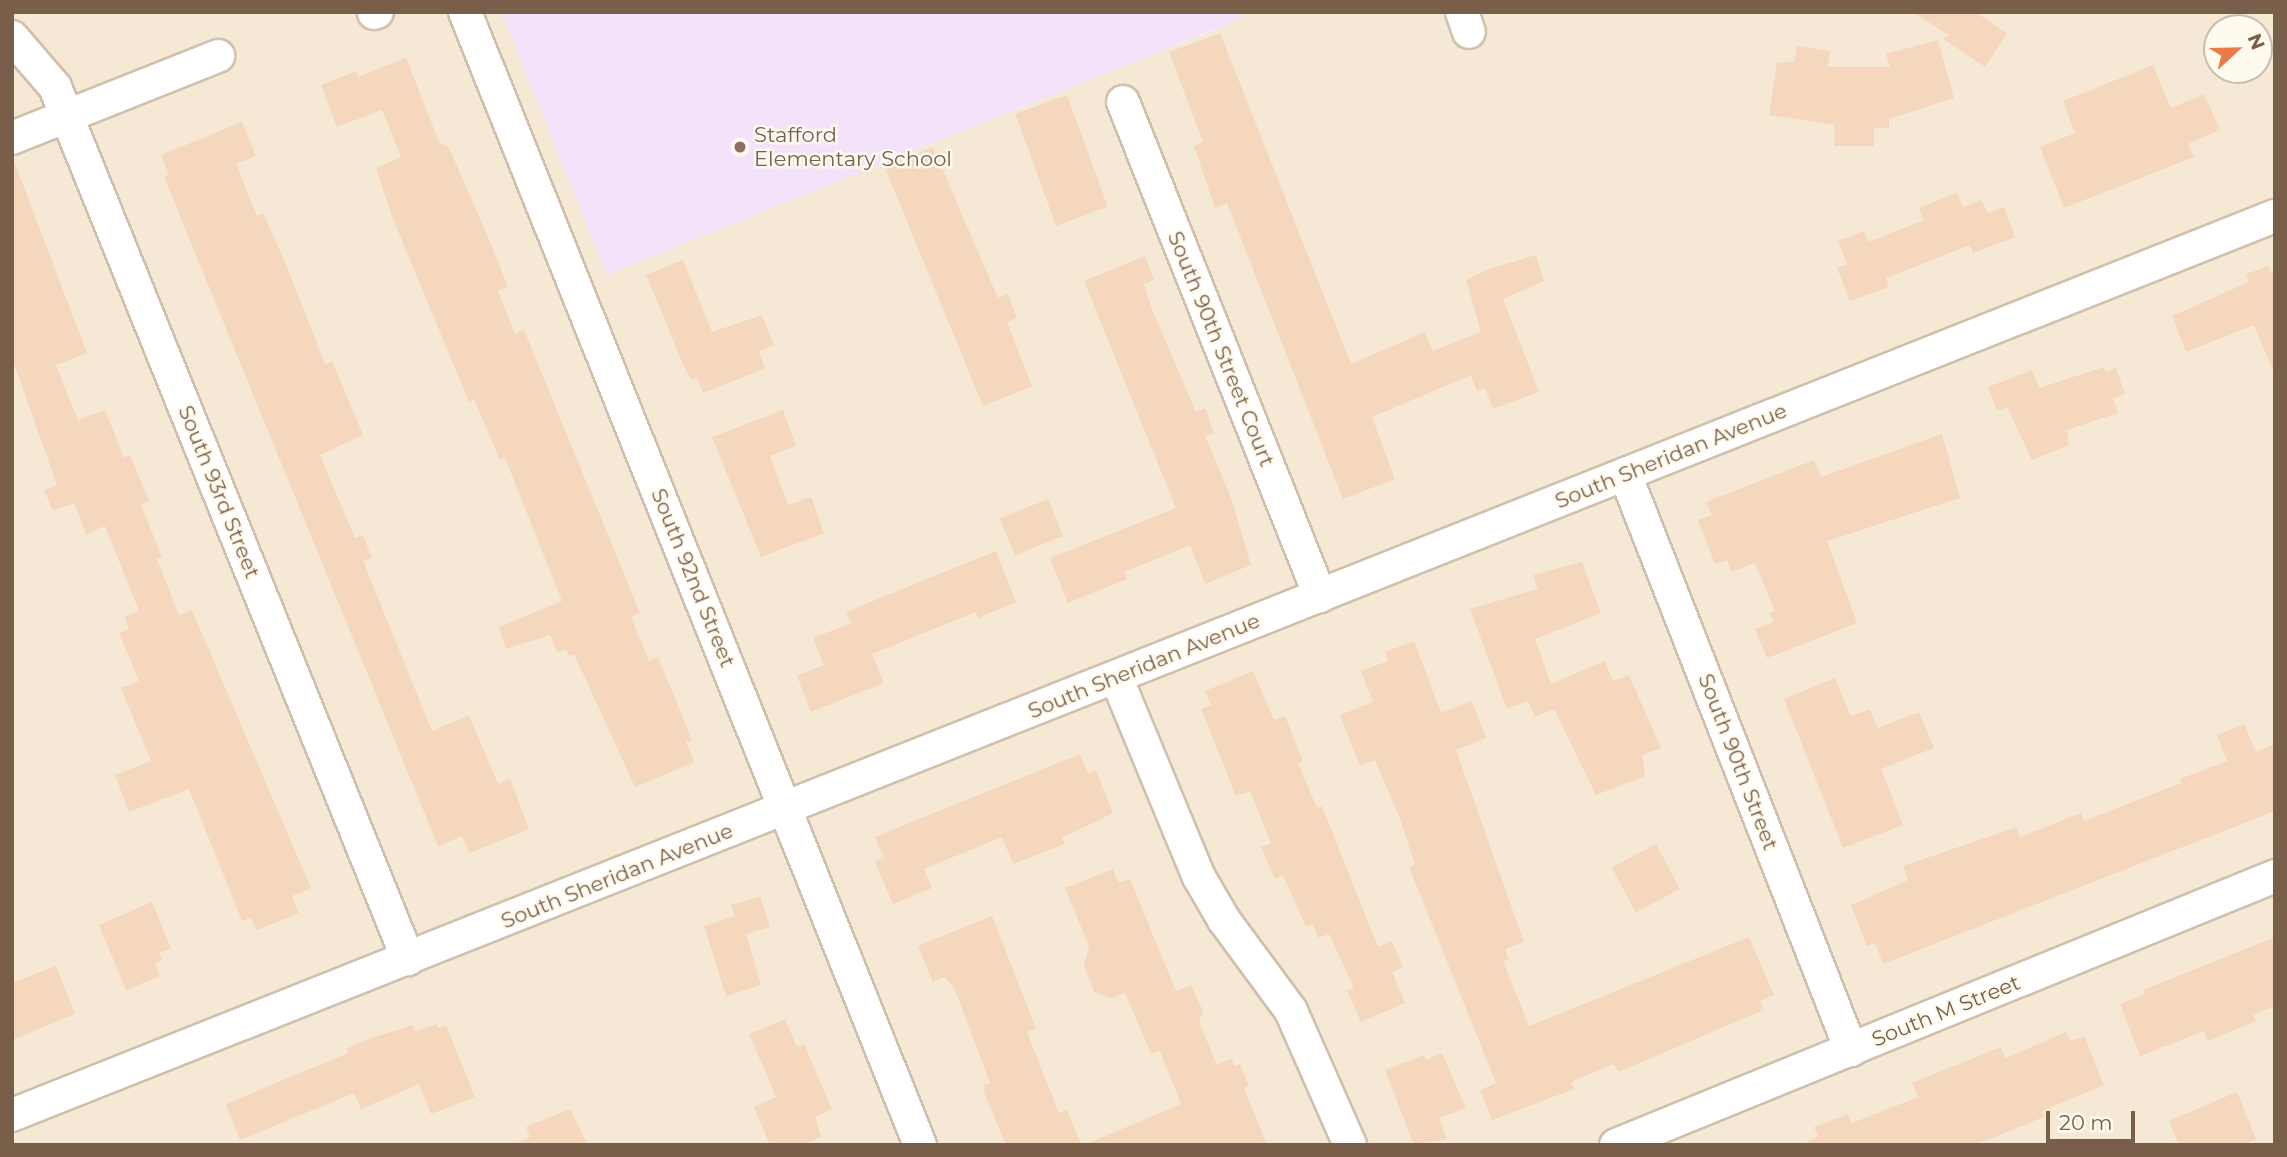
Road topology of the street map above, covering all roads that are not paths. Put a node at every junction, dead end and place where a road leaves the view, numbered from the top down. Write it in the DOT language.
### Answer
graph roads {
  1 [pos="465,12"];
  2 [pos="12,37"];
  3 [pos="218,56"];
  4 [pos="1123,102"];
  5 [pos="66,117"];
  6 [pos="12,138"];
  7 [pos="2275,216"];
  8 [pos="1625,474"];
  9 [pos="1320,596"];
  10 [pos="1116,677"];
  11 [pos="786,808"];
  12 [pos="2275,876"];
  13 [pos="408,958"];
  14 [pos="1851,1050"];
  15 [pos="12,1115"];
  16 [pos="920,1145"];
  17 [pos="1350,1145"];
  18 [pos="1616,1145"];
  1 -- 11 [label="street, South 92nd Street"];
  2 -- 5 [label="street, South 93rd Street"];
  3 -- 5 [label="street"];
  4 -- 9 [label="street, South 90th Street Court"];
  5 -- 6 [label="street"];
  5 -- 13 [label="street, South 93rd Street"];
  7 -- 8 [label="street, South Sheridan Avenue"];
  8 -- 9 [label="street, South Sheridan Avenue"];
  8 -- 14 [label="street, South 90th Street"];
  9 -- 10 [label="street, South Sheridan Avenue"];
  10 -- 11 [label="street, South Sheridan Avenue"];
  10 -- 17 [label="street"];
  11 -- 13 [label="street, South Sheridan Avenue"];
  11 -- 16 [label="street, South 92nd Street"];
  12 -- 14 [label="street, South M Street"];
  13 -- 15 [label="street, South Sheridan Avenue"];
  14 -- 18 [label="street, South M Street"];
}
